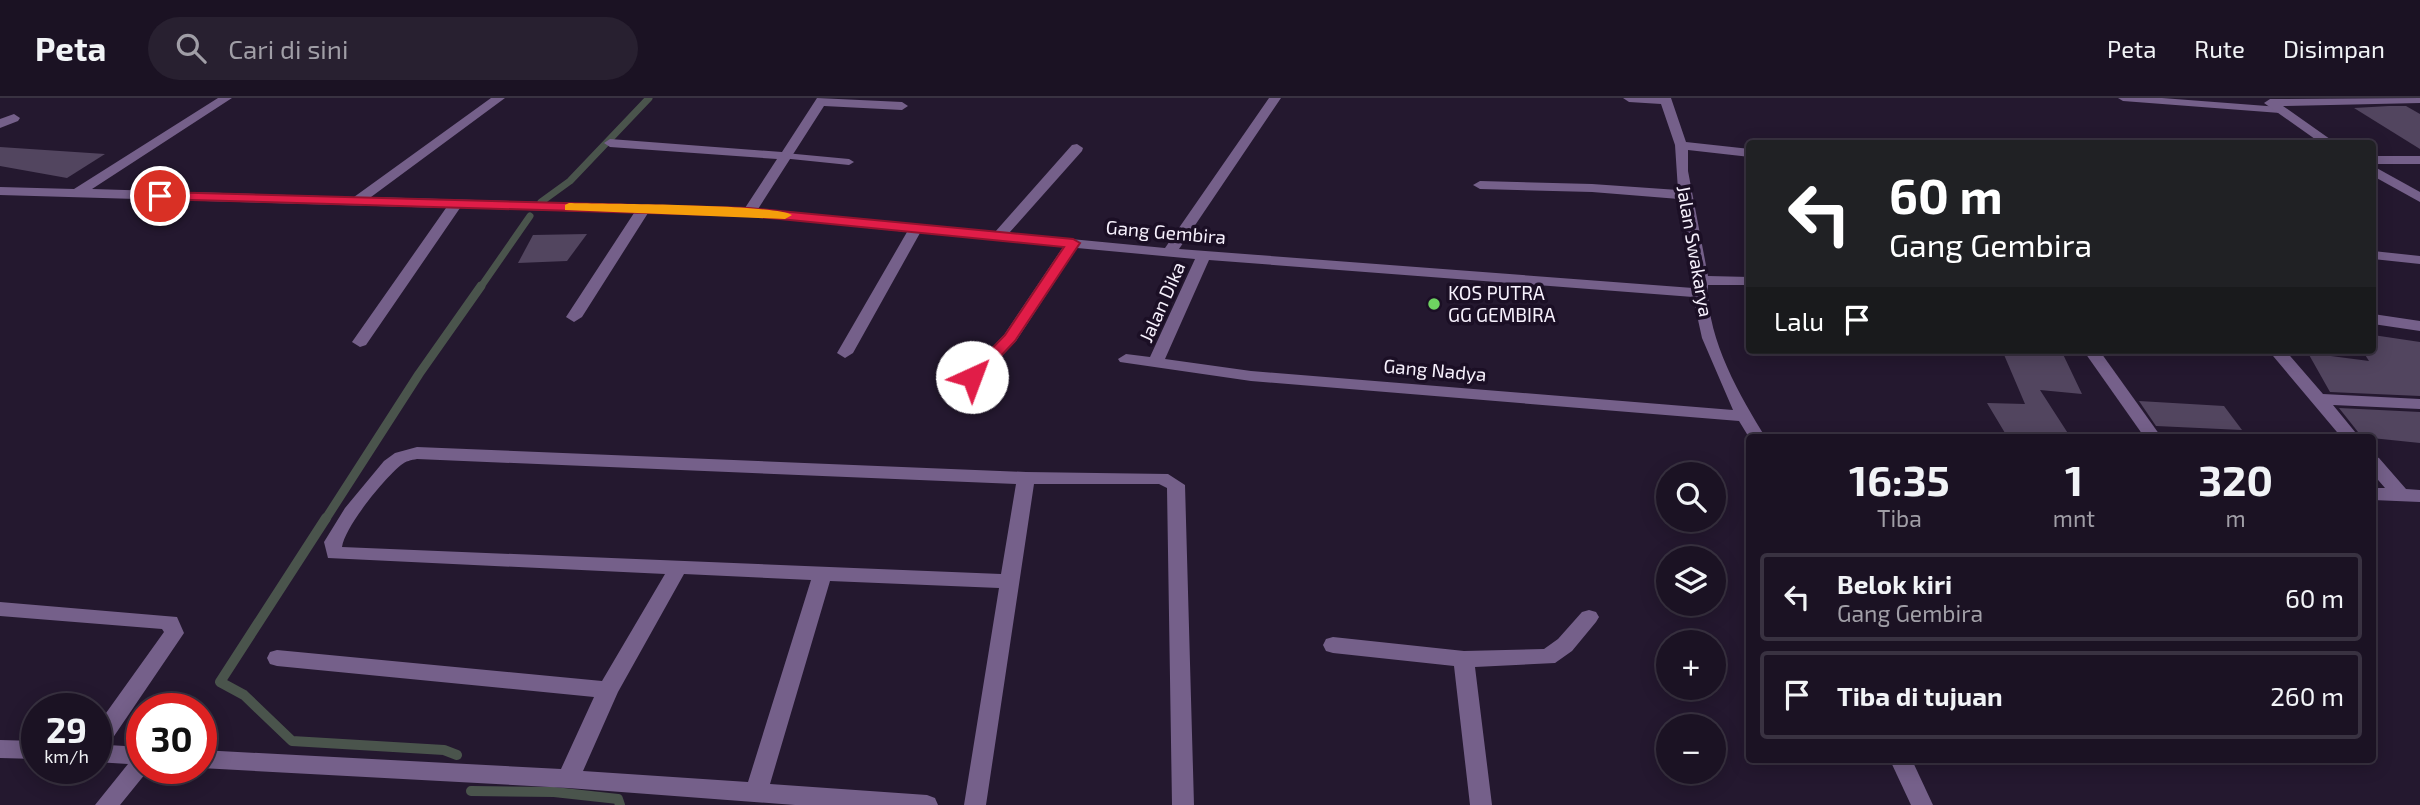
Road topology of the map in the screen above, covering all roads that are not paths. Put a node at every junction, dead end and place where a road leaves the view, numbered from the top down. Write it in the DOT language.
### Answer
graph roads {
  1 [pos="226,98"];
  2 [pos="499,98"];
  3 [pos="1275,98"];
  4 [pos="1629,98"];
  5 [pos="2123,98"];
  6 [pos="1665,99"];
  7 [pos="2420,99"];
  8 [pos="822,100"];
  9 [pos="2271,104"];
  10 [pos="902,106"];
  11 [pos="14,118"];
  12 [pos="0,124"];
  13 [pos="2325,140"];
  14 [pos="610,143"];
  15 [pos="1681,145"];
  16 [pos="1077,148"];
  17 [pos="1746,153"];
  18 [pos="785,156"];
  19 [pos="2376,160"];
  20 [pos="2420,160"];
  21 [pos="849,162"];
  22 [pos="2376,172"];
  23 [pos="2376,182"];
  24 [pos="2398,184"];
  25 [pos="1480,185"];
  26 [pos="0,191"];
  27 [pos="77,194"];
  28 [pos="1686,195"];
  29 [pos="2420,198"];
  30 [pos="356,202"];
  31 [pos="455,205"];
  32 [pos="644,209"];
  33 [pos="749,212"];
  34 [pos="916,228"];
  35 [pos="998,237"];
  36 [pos="1073,243"];
  37 [pos="1169,253"];
  38 [pos="1204,255"];
  39 [pos="2376,255"];
  40 [pos="2420,260"];
  41 [pos="1746,281"];
  42 [pos="1700,287"];
  43 [pos="574,317"];
  44 [pos="2376,319"];
  45 [pos="2420,326"];
  46 [pos="360,342"];
  47 [pos="845,353"];
  48 [pos="2094,354"];
  49 [pos="2279,354"];
  50 [pos="1126,359"];
  51 [pos="1155,364"];
  52 [pos="972,377"];
  53 [pos="2318,399"];
  54 [pos="2420,404"];
  55 [pos="1742,416"];
  56 [pos="1755,434"];
  57 [pos="2151,434"];
  58 [pos="2349,434"];
  59 [pos="2376,465"];
  60 [pos="1026,478"];
  61 [pos="2376,494"];
  62 [pos="2411,496"];
  63 [pos="678,568"];
  64 [pos="823,573"];
  65 [pos="1010,581"];
  66 [pos="0,609"];
  67 [pos="1589,617"];
  68 [pos="1333,645"];
  69 [pos="277,657"];
  70 [pos="1464,659"];
  71 [pos="608,690"];
  72 [pos="112,722"];
  73 [pos="0,749"];
  74 [pos="21,750"];
  75 [pos="217,760"];
  76 [pos="1902,763"];
  77 [pos="568,779"];
  78 [pos="126,782"];
  79 [pos="756,793"];
  80 [pos="106,805"];
  81 [pos="927,805"];
  82 [pos="975,805"];
  83 [pos="1183,805"];
  84 [pos="1481,805"];
  85 [pos="1922,805"];
  1 -- 27 [label="street"];
  2 -- 30 [label="street"];
  3 -- 37 [label="street"];
  4 -- 6 [label="street"];
  5 -- 9 [label="lane"];
  6 -- 15 [label="street, Jalan Swakarya"];
  7 -- 9 [label="street"];
  8 -- 10 [label="street"];
  8 -- 18 [label="street"];
  9 -- 13 [label="street"];
  11 -- 12 [label="street"];
  14 -- 18 [label="street"];
  15 -- 17 [label="street"];
  15 -- 28 [label="street, Jalan Swakarya"];
  16 -- 35 [label="street"];
  18 -- 21 [label="lane"];
  18 -- 33 [label="street"];
  19 -- 20 [label="street"];
  22 -- 24 [label="street"];
  23 -- 24 [label="street"];
  24 -- 29 [label="street"];
  25 -- 28 [label="street"];
  26 -- 27 [label="street, Gang Gembira"];
  27 -- 30 [label="street, Gang Gembira"];
  28 -- 42 [label="street, Jalan Swakarya"];
  30 -- 31 [label="street, Gang Gembira"];
  31 -- 32 [label="street, Gang Gembira"];
  31 -- 46 [label="street"];
  32 -- 33 [label="street, Gang Gembira"];
  32 -- 43 [label="street"];
  33 -- 34 [label="street, Gang Gembira"];
  34 -- 35 [label="street, Gang Gembira"];
  34 -- 47 [label="street"];
  35 -- 36 [label="street, Gang Gembira"];
  36 -- 37 [label="street, Gang Gembira"];
  36 -- 52 [label="street"];
  37 -- 38 [label="street, Gang Gembira"];
  38 -- 42 [label="street, Gang Gembira"];
  38 -- 51 [label="street, Jalan Dika"];
  39 -- 40 [label="street"];
  41 -- 42 [label="street, Gang Gembira"];
  42 -- 55 [label="street, Jalan Swakarya"];
  44 -- 45 [label="street"];
  48 -- 57 [label="street"];
  49 -- 53 [label="street"];
  50 -- 51 [label="street, Gang Nadya"];
  51 -- 55 [label="street, Gang Nadya"];
  53 -- 54 [label="street"];
  53 -- 58 [label="street"];
  55 -- 56 [label="street, Jalan Swakarya"];
  59 -- 62 [label="street"];
  60 -- 63 [label="street"];
  60 -- 65 [label="street"];
  60 -- 83 [label="street"];
  61 -- 62 [label="street"];
  63 -- 64 [label="street"];
  63 -- 71 [label="street"];
  64 -- 65 [label="street"];
  64 -- 79 [label="street"];
  65 -- 82 [label="street"];
  66 -- 72 [label="street"];
  67 -- 70 [label="street"];
  68 -- 70 [label="street"];
  69 -- 71 [label="street"];
  70 -- 84 [label="street"];
  71 -- 77 [label="street"];
  73 -- 74 [label="street"];
  75 -- 77 [label="street"];
  76 -- 85 [label="street"];
  77 -- 79 [label="street"];
  78 -- 80 [label="street"];
  79 -- 81 [label="street"];
}
